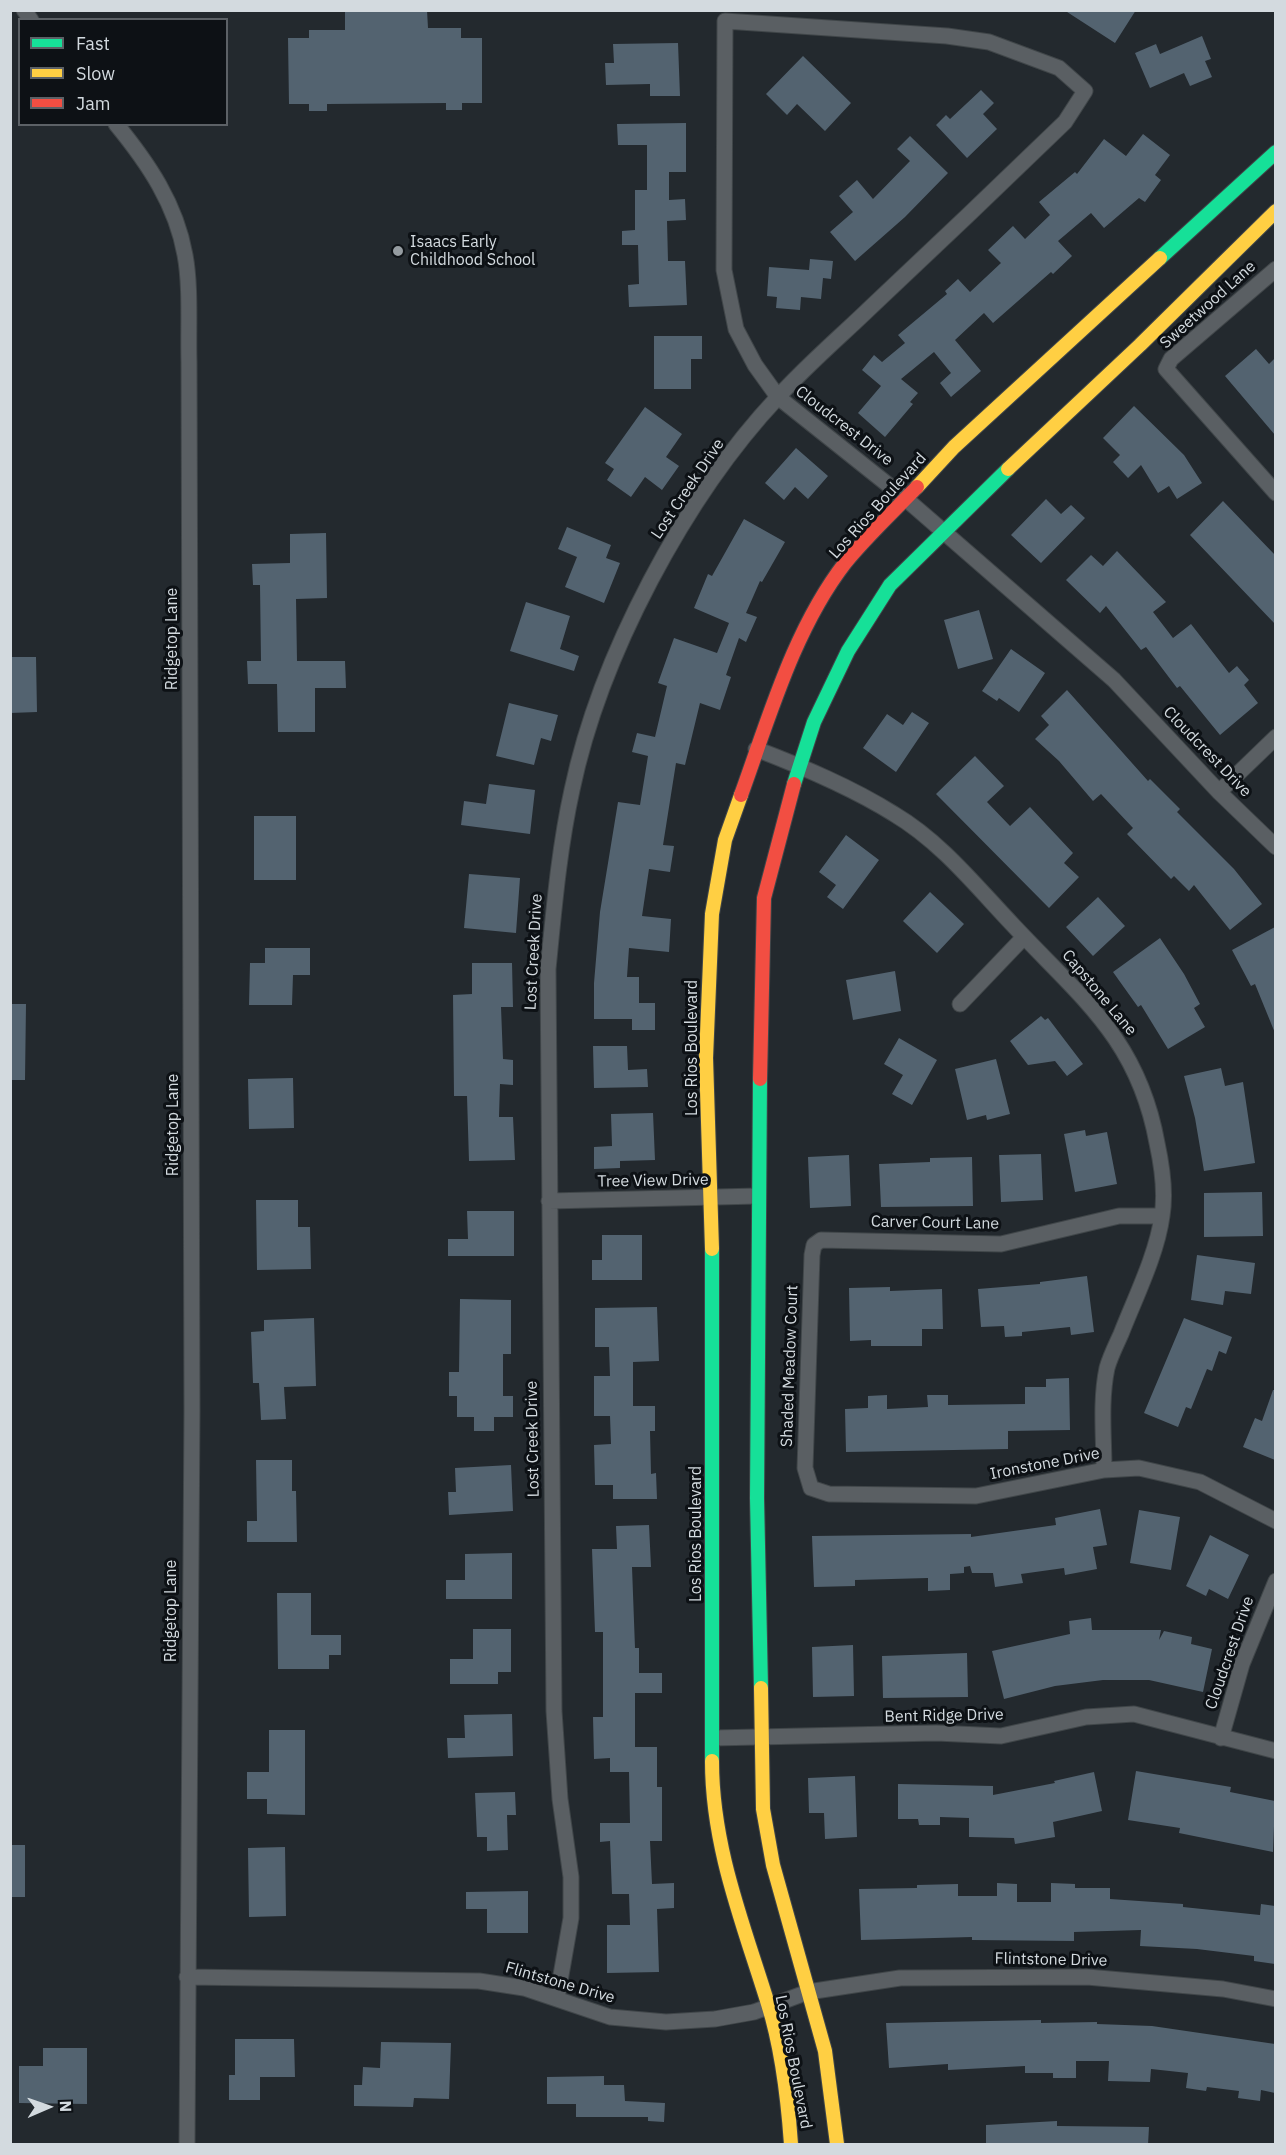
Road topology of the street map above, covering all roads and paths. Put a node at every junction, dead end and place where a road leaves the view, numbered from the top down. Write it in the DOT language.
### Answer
graph roads {
  1 [pos="1085,91"];
  2 [pos="118,126"];
  3 [pos="1275,152"];
  4 [pos="1275,211"];
  5 [pos="1275,269"];
  6 [pos="778,397"];
  7 [pos="1275,493"];
  8 [pos="906,499"];
  9 [pos="942,531"];
  10 [pos="1275,737"];
  11 [pos="756,749"];
  12 [pos="801,766"];
  13 [pos="1218,792"];
  14 [pos="1275,847"];
  15 [pos="1024,937"];
  16 [pos="960,1004"];
  17 [pos="758,1196"];
  18 [pos="712,1197"];
  19 [pos="549,1201"];
  20 [pos="1162,1216"];
  21 [pos="814,1245"];
  22 [pos="1104,1470"];
  23 [pos="811,1488"];
  24 [pos="1275,1521"];
  25 [pos="1275,1581"];
  26 [pos="713,1738"];
  27 [pos="760,1738"];
  28 [pos="1221,1738"];
  29 [pos="1275,1751"];
  30 [pos="188,1977"];
  31 [pos="808,1992"];
  32 [pos="557,1998"];
  33 [pos="1275,2000"];
  34 [pos="769,2007"];
  35 [pos="187,2145"];
  36 [pos="791,2145"];
  37 [pos="837,2145"];
  1 -- 6 [label="street, Lost Creek Drive"];
  1 -- 6 [label="street, Cloudcrest Drive"];
  2 -- 30 [label="street, Ridgetop Lane"];
  3 -- 8 [label="main road, Los Rios Boulevard"];
  4 -- 9 [label="main road, Los Rios Boulevard"];
  5 -- 7 [label="street, Sweetwood Lane"];
  6 -- 8 [label="street, Cloudcrest Drive"];
  6 -- 19 [label="street, Lost Creek Drive"];
  8 -- 9 [label="street, Cloudcrest Drive"];
  8 -- 11 [label="main road, Los Rios Boulevard"];
  9 -- 12 [label="main road, Los Rios Boulevard"];
  9 -- 13 [label="street, Cloudcrest Drive"];
  10 -- 13 [label="street"];
  11 -- 12 [label="street, Capstone Lane"];
  11 -- 18 [label="main road, Los Rios Boulevard"];
  12 -- 15 [label="street, Capstone Lane"];
  12 -- 17 [label="main road, Los Rios Boulevard"];
  13 -- 14 [label="street, Cloudcrest Drive"];
  15 -- 16 [label="street"];
  15 -- 20 [label="street, Capstone Lane"];
  17 -- 18 [label="street, Tree View Drive"];
  17 -- 27 [label="main road, Los Rios Boulevard"];
  18 -- 19 [label="street, Tree View Drive"];
  18 -- 26 [label="main road, Los Rios Boulevard"];
  19 -- 32 [label="street, Lost Creek Drive"];
  20 -- 21 [label="street, Carver Court Lane"];
  20 -- 22 [label="street, Capstone Lane"];
  21 -- 23 [label="street, Shaded Meadow Court"];
  22 -- 23 [label="street, Ironstone Drive"];
  22 -- 24 [label="street, Ironstone Drive"];
  25 -- 28 [label="street, Cloudcrest Drive"];
  26 -- 27 [label="street, Bent Ridge Drive"];
  26 -- 34 [label="main road, Los Rios Boulevard"];
  27 -- 28 [label="street, Bent Ridge Drive"];
  27 -- 31 [label="main road, Los Rios Boulevard"];
  28 -- 29 [label="street, Bent Ridge Drive"];
  30 -- 32 [label="street, Flintstone Drive"];
  30 -- 35 [label="street, Ridgetop Lane"];
  31 -- 33 [label="street, Flintstone Drive"];
  31 -- 34 [label="street, Flintstone Drive"];
  31 -- 37 [label="main road, Los Rios Boulevard"];
  32 -- 34 [label="street, Flintstone Drive"];
  34 -- 36 [label="main road, Los Rios Boulevard"];
}
